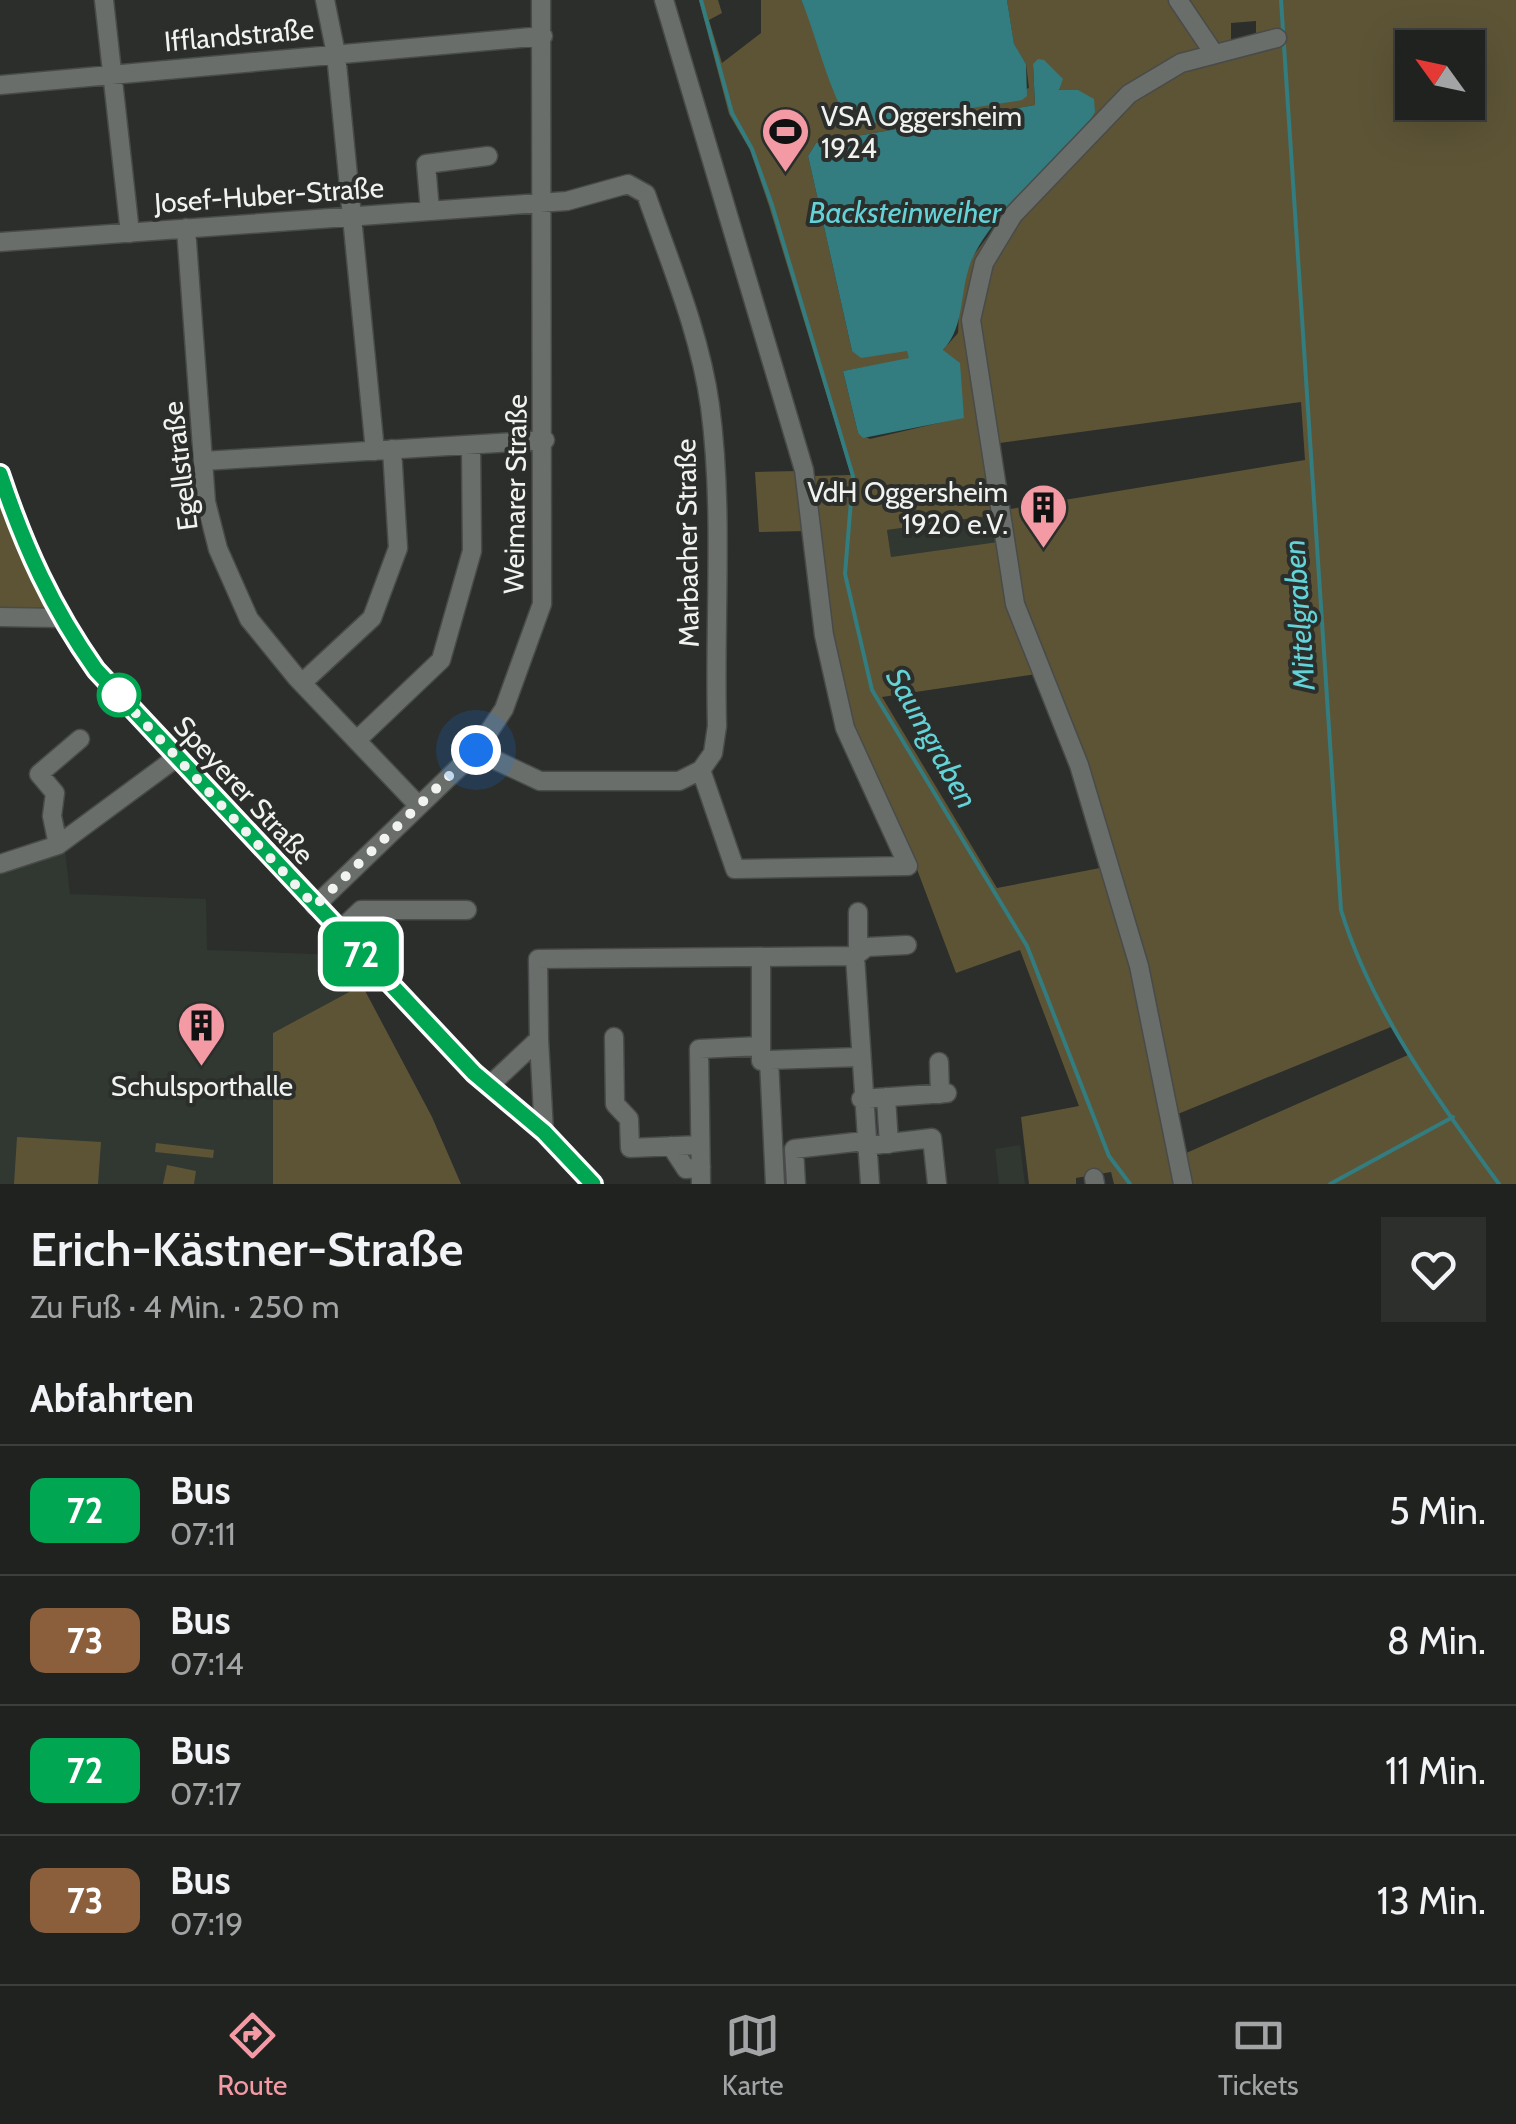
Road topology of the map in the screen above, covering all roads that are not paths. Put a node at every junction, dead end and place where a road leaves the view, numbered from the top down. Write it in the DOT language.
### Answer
graph roads {
  1 [pos="104,0"];
  2 [pos="325,0"];
  3 [pos="542,0"];
  4 [pos="664,0"];
  5 [pos="1178,0"];
  6 [pos="543,36"];
  7 [pos="1277,38"];
  8 [pos="1213,52"];
  9 [pos="336,54"];
  10 [pos="114,74"];
  11 [pos="0,85"];
  12 [pos="488,156"];
  13 [pos="542,202"];
  14 [pos="430,211"];
  15 [pos="353,217"];
  16 [pos="186,228"];
  17 [pos="130,233"];
  18 [pos="0,242"];
  19 [pos="545,440"];
  20 [pos="471,445"];
  21 [pos="383,450"];
  22 [pos="204,461"];
  23 [pos="0,474"];
  24 [pos="0,617"];
  25 [pos="60,618"];
  26 [pos="302,683"];
  27 [pos="80,739"];
  28 [pos="356,740"];
  29 [pos="476,750"];
  30 [pos="176,758"];
  31 [pos="701,770"];
  32 [pos="418,805"];
  33 [pos="58,845"];
  34 [pos="0,864"];
  35 [pos="315,906"];
  36 [pos="467,910"];
  37 [pos="858,912"];
  38 [pos="339,931"];
  39 [pos="907,945"];
  40 [pos="857,954"];
  41 [pos="761,957"];
  42 [pos="614,1037"];
  43 [pos="539,1040"];
  44 [pos="765,1053"];
  45 [pos="859,1057"];
  46 [pos="939,1062"];
  47 [pos="489,1086"];
  48 [pos="886,1098"];
  49 [pos="861,1099"];
  50 [pos="544,1132"];
  51 [pos="865,1144"];
  52 [pos="889,1144"];
  53 [pos="700,1145"];
  54 [pos="671,1146"];
  55 [pos="794,1149"];
  56 [pos="774,1150"];
  57 [pos="701,1176"];
  58 [pos="593,1184"];
  59 [pos="775,1184"];
  60 [pos="796,1184"];
  61 [pos="870,1184"];
  62 [pos="938,1184"];
  63 [pos="1183,1184"];
  1 -- 10 [label="street"];
  2 -- 9 [label="street"];
  3 -- 6 [label="street, Weimarer Straße"];
  4 -- 31 [label="street"];
  5 -- 8 [label="street"];
  6 -- 9 [label="street, Ifflandstraße"];
  6 -- 13 [label="street, Weimarer Straße"];
  7 -- 8 [label="street"];
  8 -- 63 [label="street"];
  9 -- 10 [label="street, Ifflandstraße"];
  9 -- 15 [label="street"];
  10 -- 11 [label="street, Ifflandstraße"];
  10 -- 17 [label="street"];
  12 -- 14 [label="street"];
  13 -- 14 [label="street, Josef-Huber-Straße"];
  13 -- 19 [label="street, Weimarer Straße"];
  13 -- 31 [label="street, Marbacher Straße"];
  14 -- 15 [label="street, Josef-Huber-Straße"];
  15 -- 16 [label="street, Josef-Huber-Straße"];
  15 -- 21 [label="street"];
  16 -- 17 [label="street, Josef-Huber-Straße"];
  16 -- 22 [label="street, Egellstraße"];
  17 -- 18 [label="street, Josef-Huber-Straße"];
  19 -- 20 [label="street"];
  19 -- 29 [label="street, Weimarer Straße"];
  20 -- 21 [label="street"];
  20 -- 28 [label="street"];
  21 -- 22 [label="street"];
  21 -- 26 [label="street"];
  22 -- 26 [label="street, Egellstraße"];
  23 -- 25 [label="street, Speyerer Straße"];
  24 -- 25 [label="street"];
  25 -- 30 [label="street, Speyerer Straße"];
  26 -- 28 [label="street, Egellstraße"];
  27 -- 33 [label="street"];
  28 -- 32 [label="street, Egellstraße"];
  29 -- 31 [label="street"];
  29 -- 32 [label="street, Weimarer Straße"];
  30 -- 33 [label="street"];
  30 -- 35 [label="street, Speyerer Straße"];
  32 -- 35 [label="street, Weimarer Straße"];
  33 -- 34 [label="street"];
  35 -- 38 [label="street, Speyerer Straße"];
  36 -- 38 [label="street"];
  37 -- 40 [label="street"];
  38 -- 47 [label="street, Speyerer Straße"];
  39 -- 40 [label="street"];
  40 -- 41 [label="street"];
  40 -- 45 [label="street"];
  41 -- 43 [label="street"];
  41 -- 44 [label="street"];
  42 -- 54 [label="street"];
  43 -- 47 [label="street"];
  43 -- 50 [label="street"];
  44 -- 45 [label="street"];
  44 -- 53 [label="street"];
  44 -- 56 [label="street"];
  45 -- 49 [label="street"];
  46 -- 48 [label="street"];
  47 -- 50 [label="street, Speyerer Straße"];
  48 -- 49 [label="street"];
  48 -- 52 [label="street"];
  49 -- 51 [label="street"];
  50 -- 58 [label="street, Speyerer Straße"];
  51 -- 52 [label="street"];
  51 -- 55 [label="street"];
  51 -- 61 [label="street"];
  52 -- 62 [label="street"];
  53 -- 54 [label="street"];
  53 -- 57 [label="street"];
  54 -- 57 [label="street"];
  55 -- 56 [label="street"];
  55 -- 60 [label="street"];
  56 -- 59 [label="street"];
}
